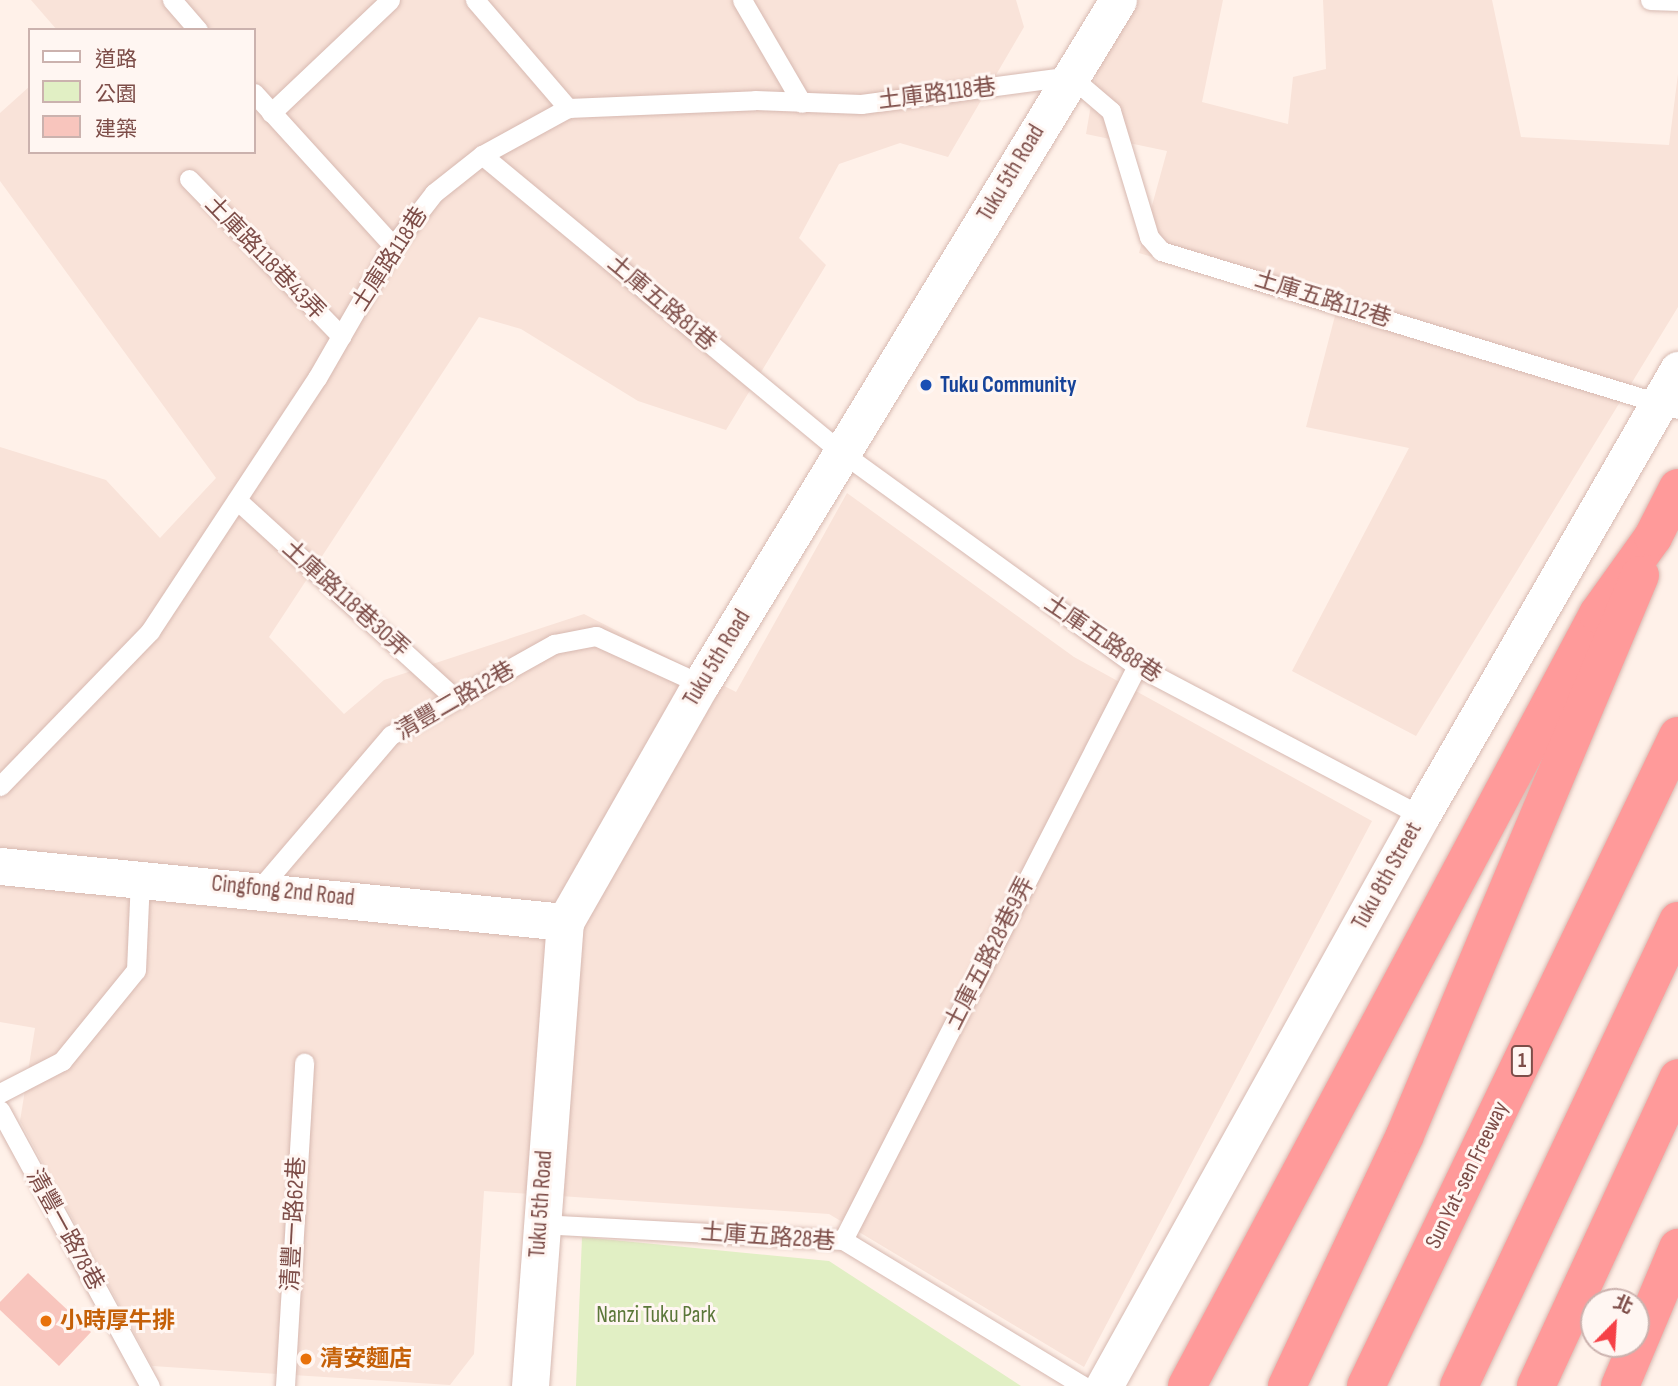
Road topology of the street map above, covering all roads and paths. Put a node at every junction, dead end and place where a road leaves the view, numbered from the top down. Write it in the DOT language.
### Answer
graph roads {
  1 [pos="172,0"];
  2 [pos="390,0"];
  3 [pos="475,0"];
  4 [pos="742,0"];
  5 [pos="1118,0"];
  6 [pos="1650,0"];
  7 [pos="1678,1"];
  8 [pos="196,28"];
  9 [pos="1070,76"];
  10 [pos="256,95"];
  11 [pos="802,103"];
  12 [pos="568,108"];
  13 [pos="271,113"];
  14 [pos="482,155"];
  15 [pos="189,179"];
  16 [pos="393,246"];
  17 [pos="341,337"];
  18 [pos="1672,393"];
  19 [pos="841,452"];
  20 [pos="1678,488"];
  21 [pos="237,500"];
  22 [pos="1653,537"];
  23 [pos="1137,666"];
  24 [pos="701,684"];
  25 [pos="456,699"];
  26 [pos="1678,736"];
  27 [pos="0,786"];
  28 [pos="1421,816"];
  29 [pos="0,866"];
  30 [pos="140,877"];
  31 [pos="261,887"];
  32 [pos="1678,921"];
  33 [pos="565,922"];
  34 [pos="303,1063"];
  35 [pos="1678,1078"];
  36 [pos="0,1093"];
  37 [pos="0,1110"];
  38 [pos="539,1224"];
  39 [pos="843,1240"];
  40 [pos="1678,1248"];
  41 [pos="150,1386"];
  42 [pos="285,1386"];
  43 [pos="530,1386"];
  44 [pos="1083,1386"];
  45 [pos="1104,1386"];
  46 [pos="1187,1386"];
  47 [pos="1287,1386"];
  48 [pos="1366,1386"];
  49 [pos="1460,1386"];
  50 [pos="1536,1386"];
  51 [pos="1620,1386"];
  1 -- 8 [label="lane"];
  2 -- 13 [label="lane"];
  3 -- 12 [label="lane"];
  4 -- 11 [label="lane"];
  5 -- 9 [label="street, Tuku 5th Road"];
  6 -- 7 [label="lane"];
  9 -- 11 [label="lane, 土庫路118巷"];
  9 -- 18 [label="lane, 土庫五路112巷"];
  9 -- 19 [label="street, Tuku 5th Road"];
  10 -- 13 [label="lane"];
  11 -- 12 [label="lane, 土庫路118巷"];
  12 -- 14 [label="lane, 土庫路118巷"];
  13 -- 16 [label="lane"];
  14 -- 16 [label="lane, 土庫路118巷"];
  14 -- 19 [label="lane, 土庫五路81巷"];
  15 -- 17 [label="lane, 土庫路118巷43弄"];
  16 -- 17 [label="lane, 土庫路118巷"];
  17 -- 21 [label="lane, 土庫路118巷"];
  18 -- 28 [label="street, Tuku 8th Street"];
  19 -- 23 [label="lane, 土庫五路88巷"];
  19 -- 24 [label="street, Tuku 5th Road"];
  20 -- 22 [label="highway"];
  21 -- 25 [label="lane, 土庫路118巷30弄"];
  21 -- 27 [label="lane, 土庫路118巷"];
  22 -- 46 [label="highway"];
  22 -- 47 [label="highway"];
  23 -- 28 [label="lane, 土庫五路88巷"];
  23 -- 39 [label="lane, 土庫五路28巷9弄"];
  24 -- 25 [label="lane, 清豐二路12巷"];
  24 -- 33 [label="street, Tuku 5th Road"];
  25 -- 31 [label="lane, 清豐二路12巷"];
  26 -- 48 [label="highway, Sun Yat-sen Freeway / 1"];
  28 -- 45 [label="street, Tuku 8th Street"];
  29 -- 30 [label="street, Cingfong 2nd Road"];
  30 -- 31 [label="street, Cingfong 2nd Road"];
  30 -- 36 [label="lane"];
  31 -- 33 [label="street, Cingfong 2nd Road"];
  32 -- 49 [label="highway"];
  33 -- 38 [label="street, Tuku 5th Road"];
  34 -- 42 [label="lane, 清豐一路62巷"];
  35 -- 50 [label="highway"];
  37 -- 41 [label="lane, 清豐一路78巷"];
  38 -- 39 [label="lane, 土庫五路28巷"];
  38 -- 43 [label="street, Tuku 5th Road"];
  39 -- 44 [label="lane, 土庫五路28巷"];
  40 -- 51 [label="highway"];
}
